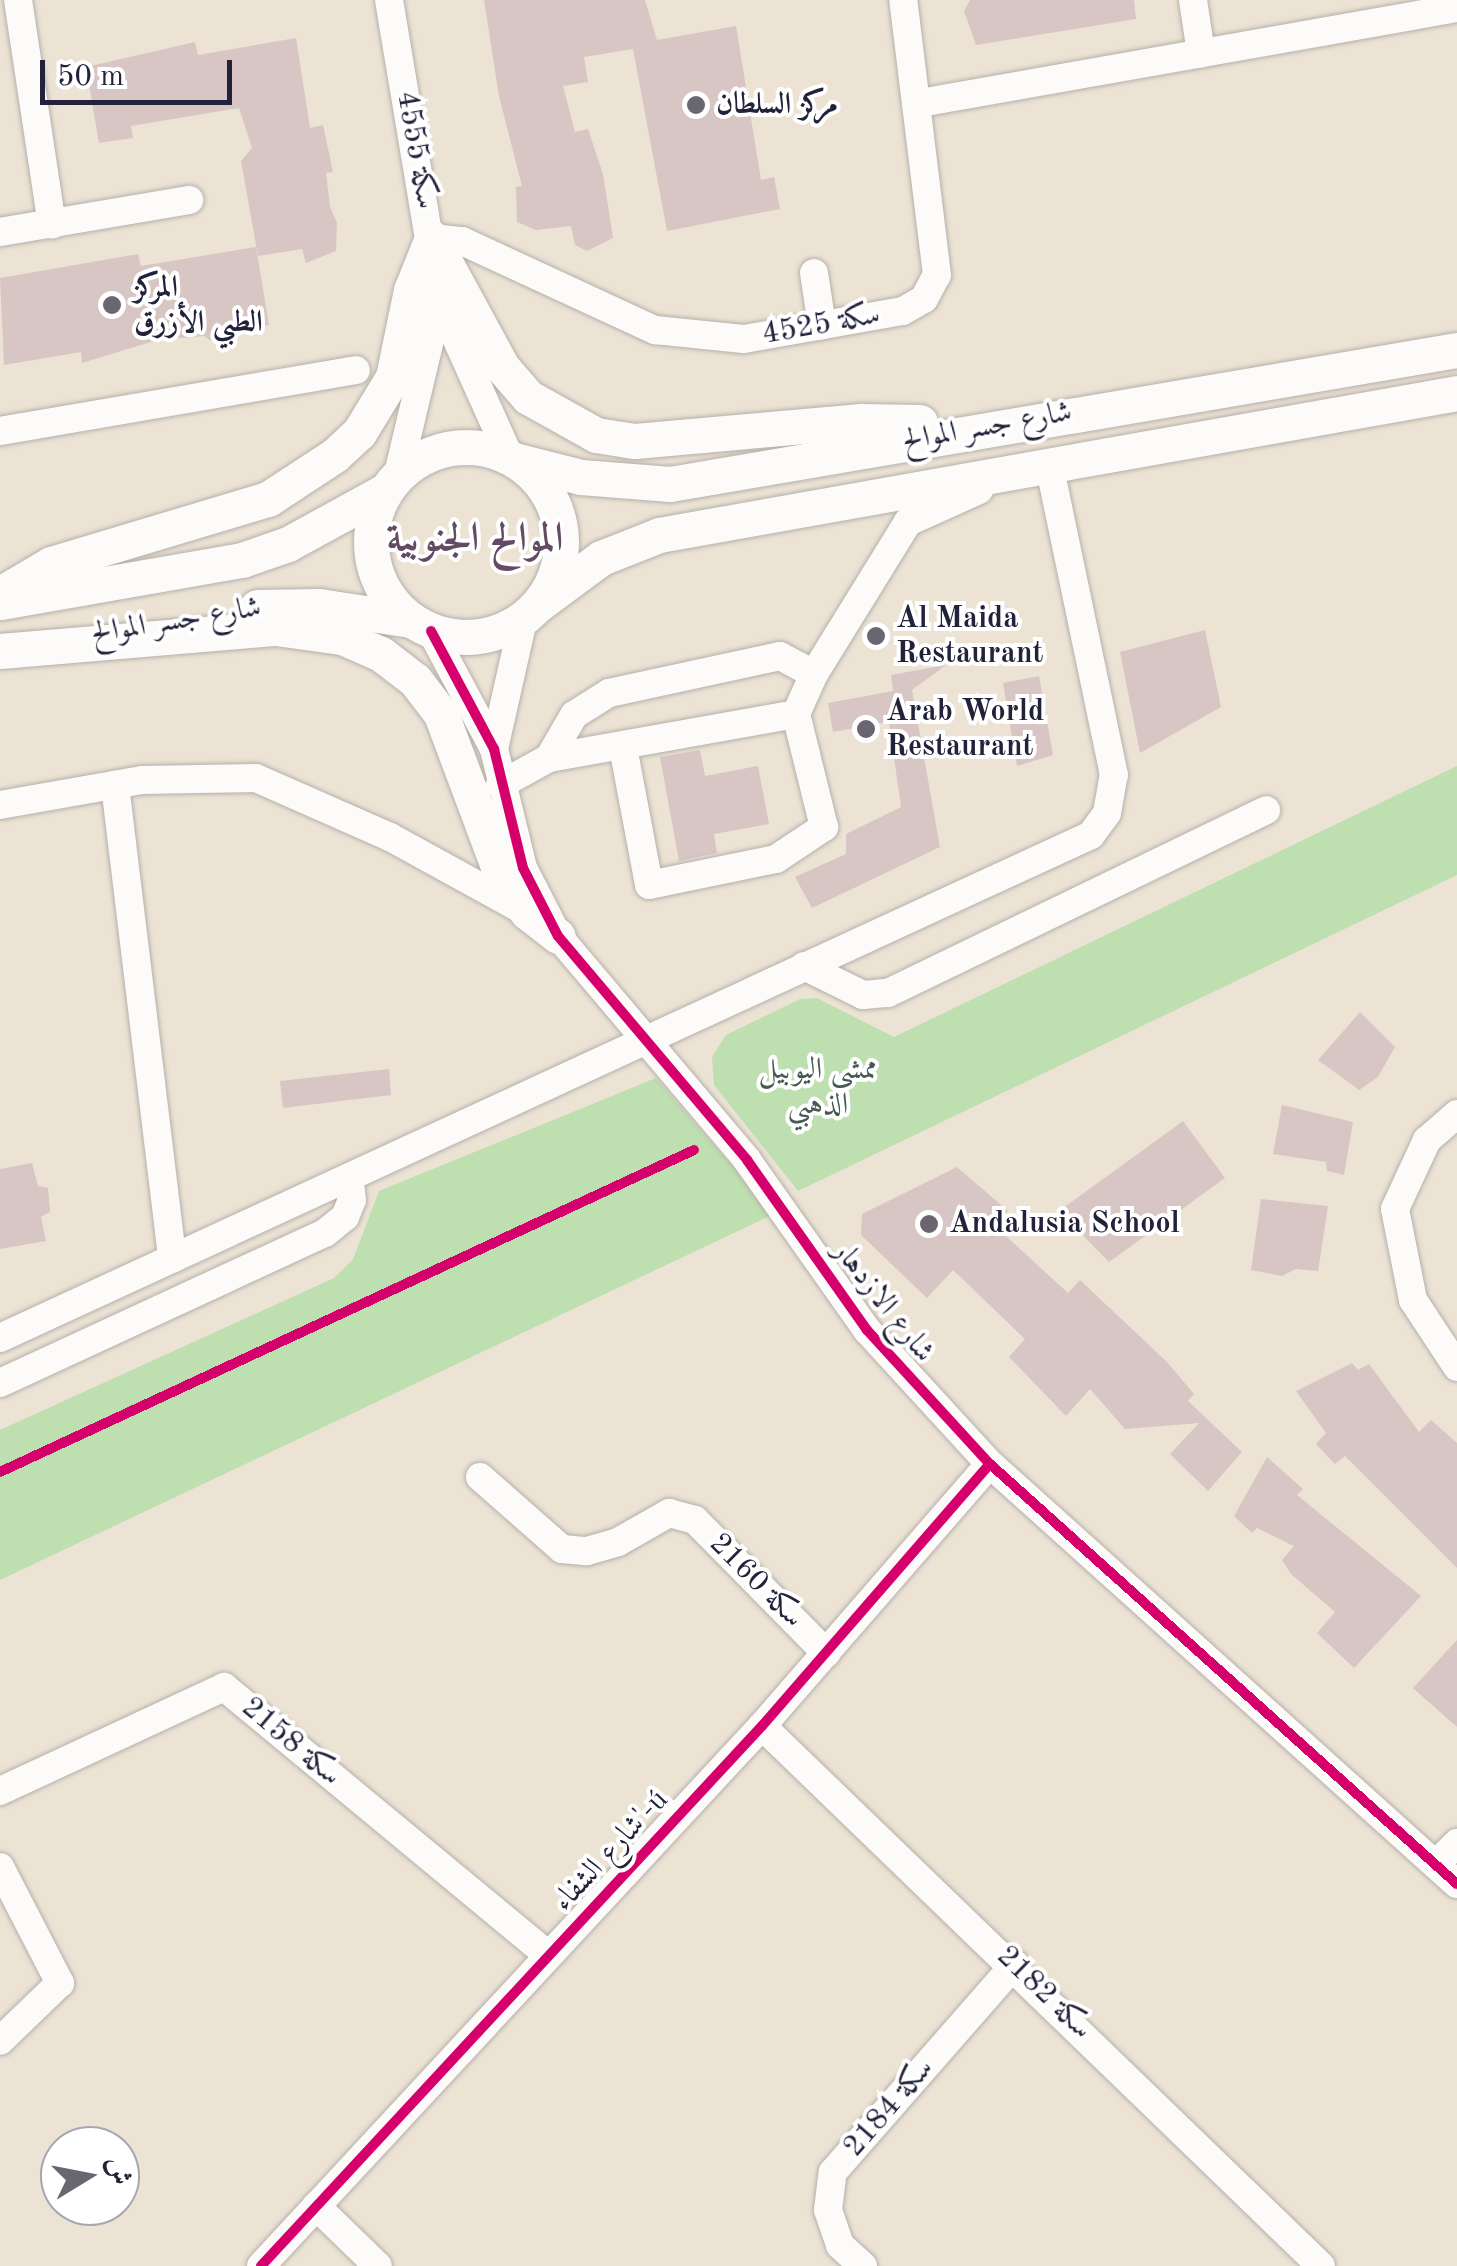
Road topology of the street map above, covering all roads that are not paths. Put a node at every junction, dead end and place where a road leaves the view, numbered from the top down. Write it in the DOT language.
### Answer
graph roads {
  1 [pos="18,0"];
  2 [pos="389,0"];
  3 [pos="902,0"];
  4 [pos="1193,0"];
  5 [pos="1457,8"];
  6 [pos="1201,54"];
  7 [pos="920,103"];
  8 [pos="190,200"];
  9 [pos="52,224"];
  10 [pos="0,232"];
  11 [pos="432,238"];
  12 [pos="814,273"];
  13 [pos="439,300"];
  14 [pos="822,325"];
  15 [pos="1457,350"];
  16 [pos="356,370"];
  17 [pos="1457,393"];
  18 [pos="970,428"];
  19 [pos="0,432"];
  20 [pos="1154,445"];
  21 [pos="513,458"];
  22 [pos="1052,478"];
  23 [pos="392,482"];
  24 [pos="0,598"];
  25 [pos="531,612"];
  26 [pos="421,626"];
  27 [pos="0,651"];
  28 [pos="814,674"];
  29 [pos="796,714"];
  30 [pos="623,746"];
  31 [pos="494,749"];
  32 [pos="549,758"];
  33 [pos="115,785"];
  34 [pos="500,785"];
  35 [pos="0,804"];
  36 [pos="1266,810"];
  37 [pos="527,912"];
  38 [pos="558,936"];
  39 [pos="804,966"];
  40 [pos="642,1041"];
  41 [pos="1457,1114"];
  42 [pos="349,1177"];
  43 [pos="172,1259"];
  44 [pos="0,1338"];
  45 [pos="1457,1367"];
  46 [pos="0,1383"];
  47 [pos="990,1464"];
  48 [pos="480,1476"];
  49 [pos="826,1653"];
  50 [pos="762,1726"];
  51 [pos="0,1792"];
  52 [pos="1457,1843"];
  53 [pos="1436,1864"];
  54 [pos="0,1866"];
  55 [pos="1457,1884"];
  56 [pos="548,1956"];
  57 [pos="1015,1964"];
  58 [pos="0,2041"];
  59 [pos="316,2206"];
  60 [pos="262,2266"];
  61 [pos="378,2266"];
  62 [pos="863,2266"];
  63 [pos="1321,2266"];
  1 -- 9 [label="street"];
  2 -- 11 [label="street, سكة 4555"];
  3 -- 7 [label="street, سكة 4525"];
  4 -- 6 [label="street"];
  5 -- 6 [label="street"];
  6 -- 7 [label="street"];
  7 -- 14 [label="street, سكة 4525"];
  8 -- 9 [label="street"];
  9 -- 10 [label="street"];
  11 -- 13 [label="street, سكة 4555"];
  11 -- 14 [label="street, سكة 4525"];
  11 -- 18 [label="main road"];
  11 -- 24 [label="main road"];
  12 -- 14 [label="street"];
  13 -- 21 [label="street, سكة 4555"];
  13 -- 23 [label="street, سكة 4555"];
  15 -- 18 [label="main road, شارع جسر الموالح"];
  16 -- 19 [label="street"];
  17 -- 20 [label="main road, شارع جسر الموالح"];
  18 -- 21 [label="main road, شارع جسر الموالح"];
  20 -- 22 [label="street"];
  20 -- 25 [label="main road, شارع جسر الموالح"];
  21 -- 23 [label="main road"];
  21 -- 25 [label="main road"];
  22 -- 28 [label="street"];
  22 -- 39 [label="street"];
  23 -- 24 [label="main road, شارع جسر الموالح"];
  23 -- 26 [label="main road"];
  25 -- 26 [label="main road"];
  25 -- 31 [label="street, شارع الازدهار"];
  26 -- 27 [label="main road, شارع جسر الموالح"];
  26 -- 31 [label="street, شارع الازدهار"];
  27 -- 37 [label="main road"];
  28 -- 29 [label="street"];
  28 -- 32 [label="street"];
  29 -- 30 [label="street"];
  29 -- 30 [label="street"];
  30 -- 32 [label="street"];
  31 -- 34 [label="street, شارع الازدهار"];
  32 -- 34 [label="street"];
  33 -- 35 [label="street"];
  33 -- 37 [label="street"];
  33 -- 43 [label="street"];
  34 -- 38 [label="street, شارع الازدهار"];
  36 -- 39 [label="street"];
  37 -- 38 [label="main road"];
  38 -- 40 [label="street, شارع الازدهار"];
  39 -- 40 [label="street"];
  40 -- 42 [label="street"];
  40 -- 47 [label="street, شارع الازدهار"];
  41 -- 45 [label="street"];
  42 -- 43 [label="street"];
  42 -- 46 [label="street"];
  43 -- 44 [label="street"];
  47 -- 49 [label="street, شارع الشفاء'-ú"];
  47 -- 53 [label="street, شارع الازدهار"];
  48 -- 49 [label="street, سكة 2160"];
  49 -- 50 [label="street, شارع الشفاء'-ú"];
  50 -- 56 [label="street, شارع الشفاء'-ú"];
  50 -- 57 [label="street, سكة 2182"];
  51 -- 56 [label="street, سكة 2158"];
  52 -- 53 [label="street"];
  53 -- 55 [label="street, شارع الازدهار"];
  54 -- 58 [label="street"];
  56 -- 59 [label="street, شارع الشفاء'-ú"];
  57 -- 62 [label="street, سكة 2184"];
  57 -- 63 [label="street, سكة 2182"];
  59 -- 60 [label="street, شارع الشفاء'-ú"];
  59 -- 61 [label="street"];
}
